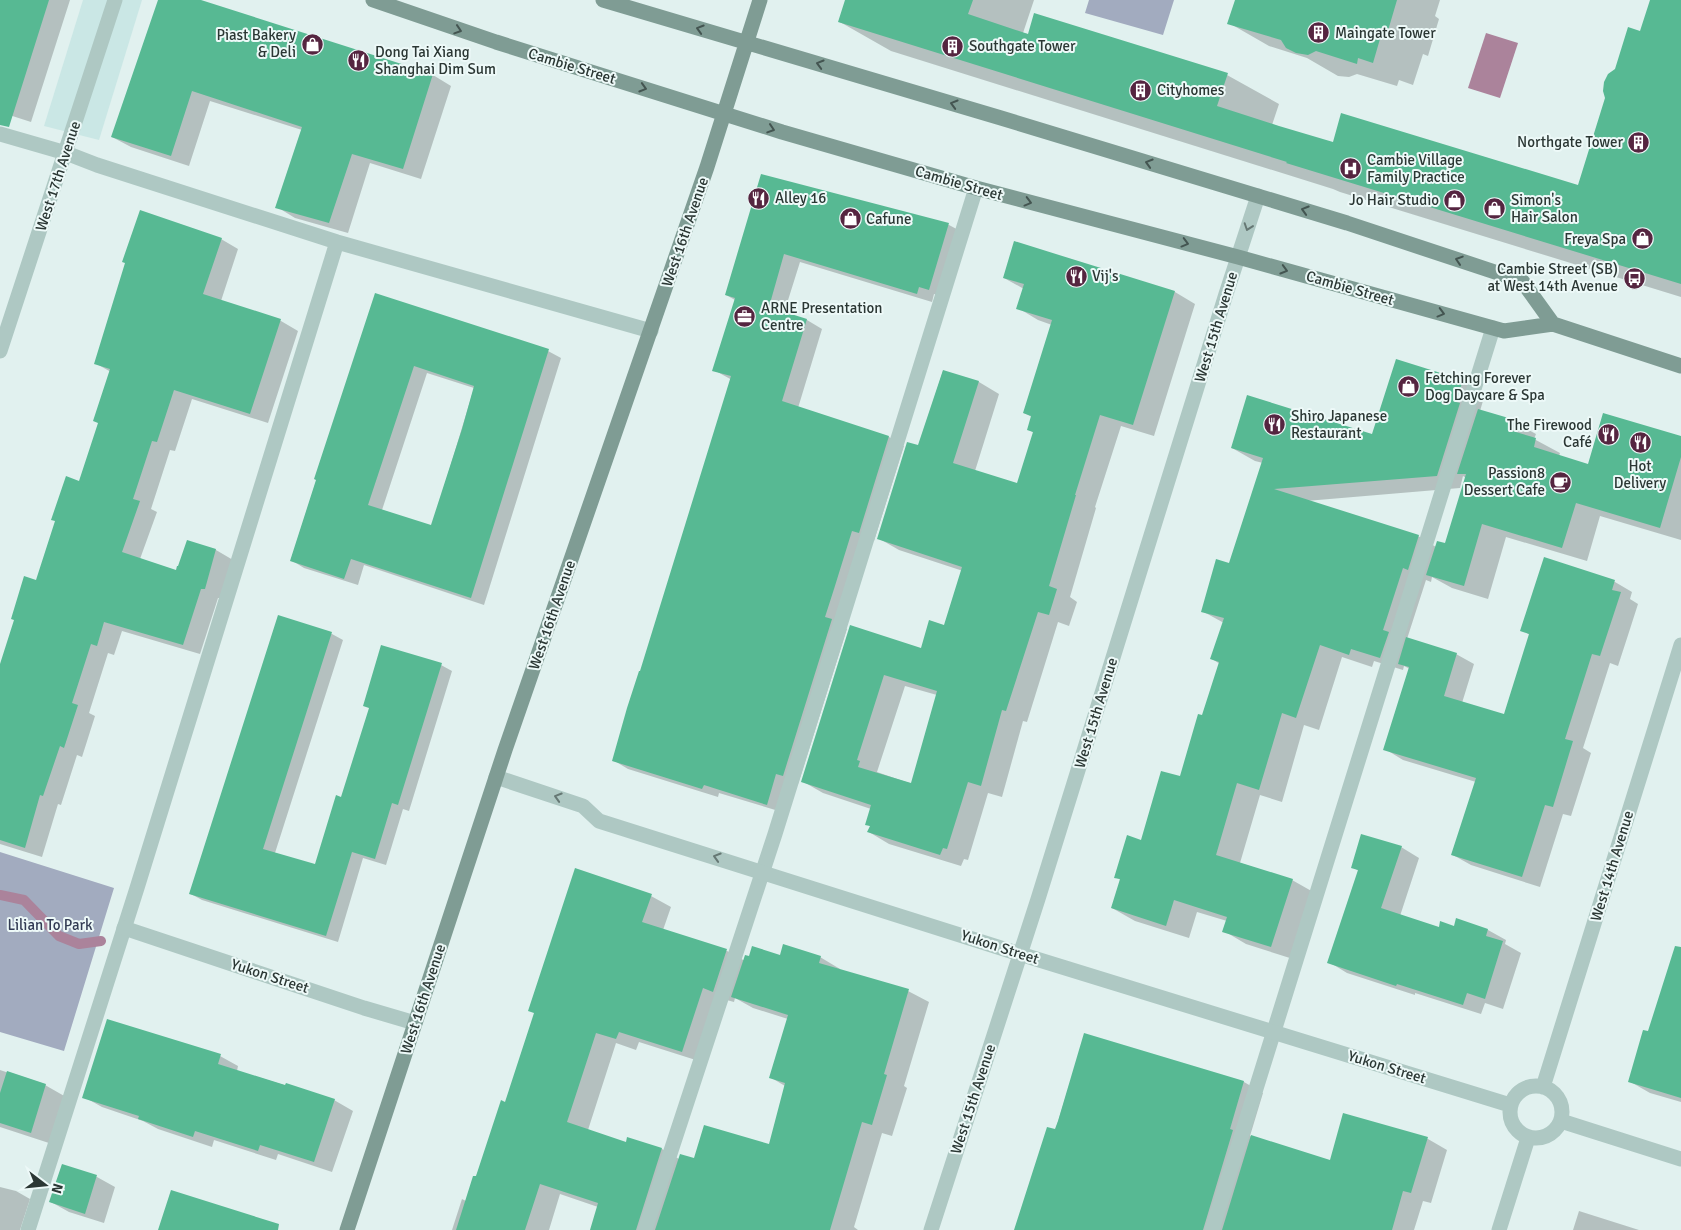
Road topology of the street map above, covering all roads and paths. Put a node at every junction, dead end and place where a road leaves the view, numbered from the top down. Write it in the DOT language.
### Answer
graph roads {
  1 [pos="115,0"];
  2 [pos="373,0"];
  3 [pos="603,0"];
  4 [pos="760,0"];
  5 [pos="747,43"];
  6 [pos="724,114"];
  7 [pos="0,134"];
  8 [pos="66,153"];
  9 [pos="976,188"];
  10 [pos="1258,196"];
  11 [pos="337,242"];
  12 [pos="1238,257"];
  13 [pos="1553,324"];
  14 [pos="1493,328"];
  15 [pos="651,331"];
  16 [pos="0,351"];
  17 [pos="1681,366"];
  18 [pos="1681,645"];
  19 [pos="496,778"];
  20 [pos="763,872"];
  21 [pos="124,928"];
  22 [pos="1020,954"];
  23 [pos="415,1023"];
  24 [pos="1274,1032"];
  25 [pos="1543,1086"];
  26 [pos="1510,1105"];
  27 [pos="1561,1121"];
  28 [pos="1528,1138"];
  29 [pos="1681,1159"];
  30 [pos="28,1230"];
  31 [pos="347,1230"];
  32 [pos="645,1230"];
  33 [pos="931,1230"];
  34 [pos="1212,1230"];
  35 [pos="1499,1230"];
  1 -- 8 [label="street, West 17th Avenue"];
  2 -- 6 [label="main road, Cambie Street, one-way"];
  5 -- 3 [label="main road, one-way"];
  4 -- 5 [label="main road, West 16th Avenue"];
  5 -- 6 [label="main road, West 16th Avenue"];
  10 -- 5 [label="main road, one-way"];
  6 -- 9 [label="main road, Cambie Street, one-way"];
  6 -- 15 [label="main road, West 16th Avenue"];
  7 -- 8 [label="street"];
  8 -- 11 [label="street"];
  8 -- 16 [label="street, West 17th Avenue"];
  9 -- 12 [label="main road, Cambie Street, one-way"];
  9 -- 20 [label="street"];
  10 -- 12 [label="street, West 15th Avenue, one-way"];
  13 -- 10 [label="main road, one-way"];
  11 -- 15 [label="street"];
  11 -- 21 [label="street"];
  12 -- 14 [label="main road, Cambie Street, one-way"];
  12 -- 22 [label="street, West 15th Avenue"];
  13 -- 14 [label="main road, Cambie Street"];
  13 -- 17 [label="main road, Cambie Street"];
  14 -- 24 [label="street"];
  15 -- 19 [label="main road, West 16th Avenue"];
  18 -- 25 [label="street, West 14th Avenue"];
  20 -- 19 [label="street, Yukon Street, one-way"];
  19 -- 23 [label="main road, West 16th Avenue"];
  20 -- 22 [label="street, Yukon Street"];
  20 -- 32 [label="street"];
  21 -- 23 [label="street, Yukon Street"];
  21 -- 30 [label="street"];
  22 -- 24 [label="street, Yukon Street"];
  22 -- 33 [label="street, West 15th Avenue"];
  23 -- 31 [label="main road, West 16th Avenue"];
  24 -- 26 [label="street, Yukon Street"];
  24 -- 34 [label="street"];
  25 -- 26 [label="street"];
  25 -- 27 [label="street"];
  26 -- 28 [label="street"];
  27 -- 28 [label="street"];
  27 -- 29 [label="street"];
  28 -- 35 [label="street"];
}
